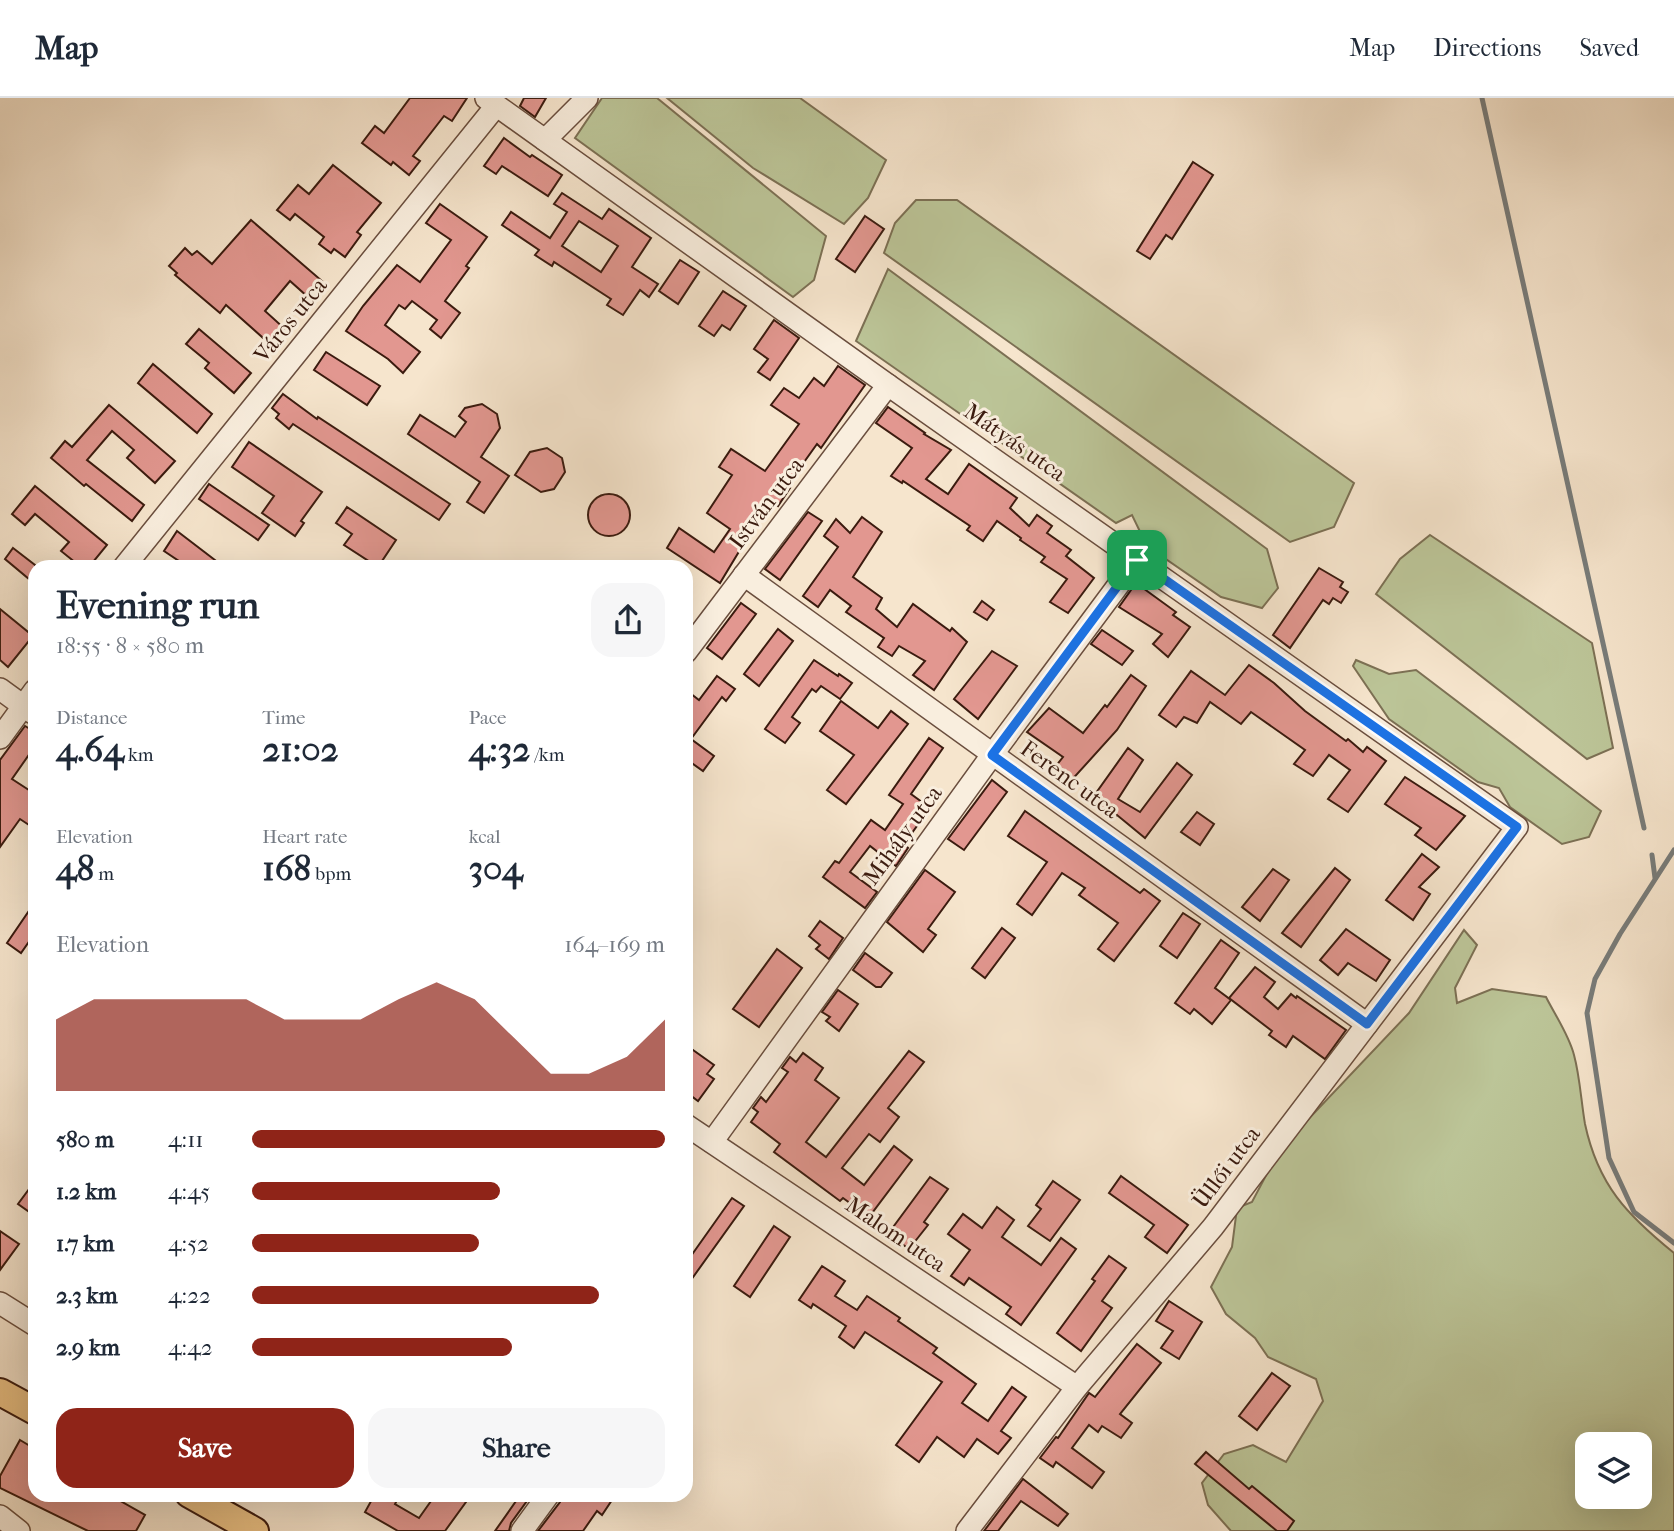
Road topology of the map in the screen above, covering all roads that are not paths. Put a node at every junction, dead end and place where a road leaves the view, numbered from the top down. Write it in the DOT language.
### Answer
graph roads {
  1 [pos="587,98"];
  2 [pos="491,102"];
  3 [pos="545,140"];
  4 [pos="888,385"];
  5 [pos="130,560"];
  6 [pos="1137,560"];
  7 [pos="744,575"];
  8 [pos="693,643"];
  9 [pos="0,689"];
  10 [pos="28,702"];
  11 [pos="28,706"];
  12 [pos="0,738"];
  13 [pos="992,755"];
  14 [pos="1517,827"];
  15 [pos="1367,1024"];
  16 [pos="693,1130"];
  17 [pos="712,1142"];
  18 [pos="0,1303"];
  19 [pos="28,1321"];
  20 [pos="1077,1387"];
  21 [pos="0,1392"];
  22 [pos="28,1407"];
  23 [pos="203,1502"];
  24 [pos="543,1502"];
  25 [pos="0,1516"];
  26 [pos="19,1531"];
  27 [pos="255,1531"];
  28 [pos="522,1531"];
  29 [pos="967,1531"];
  1 -- 3 [label="street"];
  2 -- 3 [label="street, Mátyás utca"];
  2 -- 5 [label="street, Város utca"];
  3 -- 4 [label="street, Mátyás utca"];
  4 -- 6 [label="street, Mátyás utca"];
  4 -- 7 [label="street, István utca"];
  6 -- 13 [label="street, Mihály utca"];
  6 -- 14 [label="street, Mátyás utca"];
  7 -- 8 [label="street, István utca"];
  7 -- 13 [label="street, Ferenc utca"];
  9 -- 10 [label="street"];
  11 -- 12 [label="street"];
  13 -- 15 [label="street, Ferenc utca"];
  13 -- 17 [label="street, Mihály utca"];
  14 -- 15 [label="street, Üllői utca"];
  15 -- 20 [label="street, Üllői utca"];
  16 -- 17 [label="street, Malom utca"];
  17 -- 20 [label="street, Malom utca"];
  18 -- 19 [label="street"];
  20 -- 29 [label="street, Üllői utca"];
  21 -- 22 [label="main road"];
  23 -- 27 [label="main road"];
  24 -- 28 [label="street"];
  25 -- 26 [label="street"];
}
